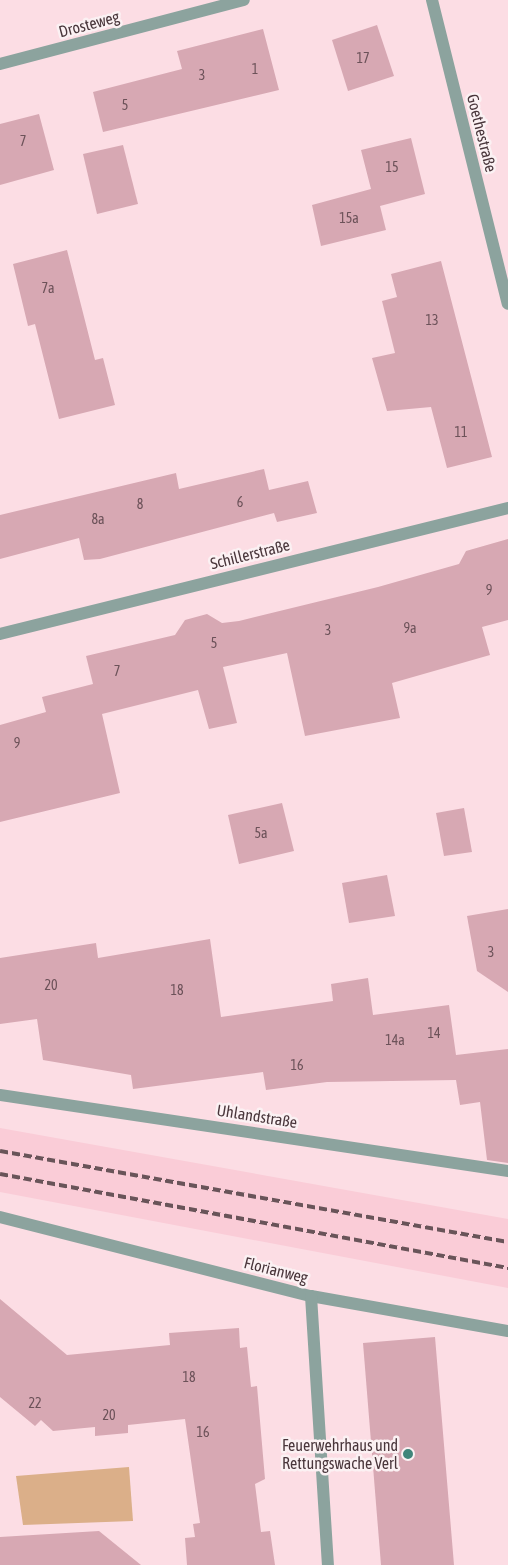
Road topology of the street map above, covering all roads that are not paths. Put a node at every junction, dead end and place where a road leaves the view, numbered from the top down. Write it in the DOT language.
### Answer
graph roads {
  1 [pos="244,0"];
  2 [pos="432,0"];
  3 [pos="0,64"];
  4 [pos="508,304"];
  5 [pos="508,508"];
  6 [pos="0,634"];
  7 [pos="0,1095"];
  8 [pos="508,1171"];
  9 [pos="0,1217"];
  10 [pos="311,1296"];
  11 [pos="508,1331"];
  12 [pos="328,1565"];
  1 -- 3 [label="street, Drosteweg"];
  2 -- 4 [label="street, Goethestraße"];
  5 -- 6 [label="street, Schillerstraße"];
  7 -- 8 [label="street, Uhlandstraße"];
  9 -- 10 [label="street, Florianweg"];
  10 -- 11 [label="street"];
  10 -- 12 [label="street, Florianweg"];
}
